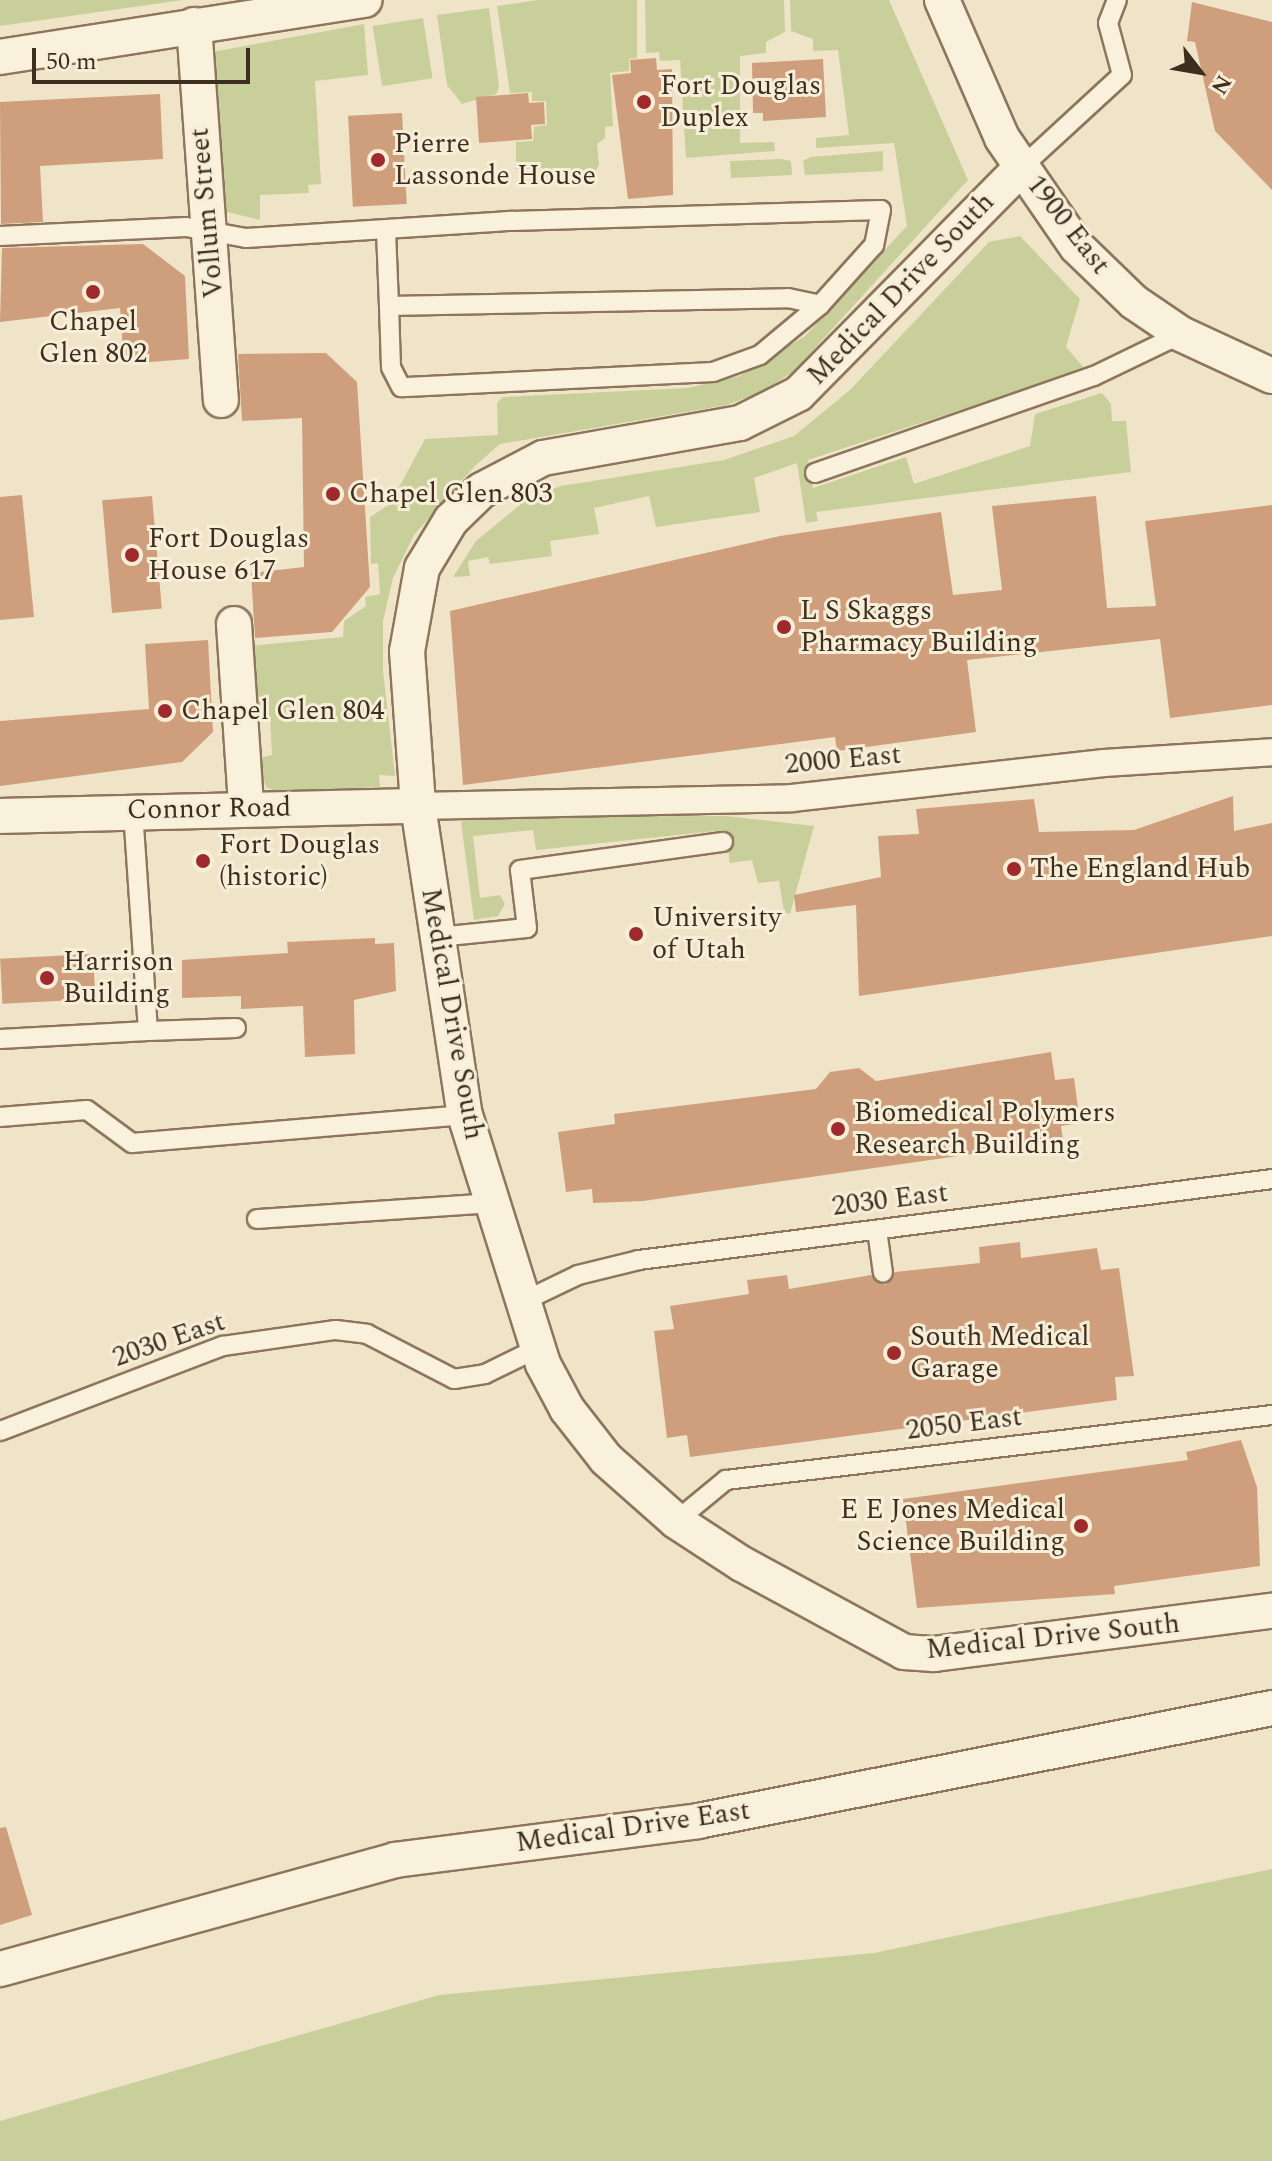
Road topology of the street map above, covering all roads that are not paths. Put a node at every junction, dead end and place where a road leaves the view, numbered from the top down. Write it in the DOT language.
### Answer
graph roads {
  1 [pos="365,0"];
  2 [pos="942,0"];
  3 [pos="965,0"];
  4 [pos="1117,0"];
  5 [pos="322,3"];
  6 [pos="194,25"];
  7 [pos="959,42"];
  8 [pos="0,57"];
  9 [pos="1023,166"];
  10 [pos="207,231"];
  11 [pos="386,231"];
  12 [pos="0,236"];
  13 [pos="820,305"];
  14 [pos="389,306"];
  15 [pos="1181,334"];
  16 [pos="1272,376"];
  17 [pos="221,400"];
  18 [pos="815,473"];
  19 [pos="234,624"];
  20 [pos="1272,752"];
  21 [pos="418,806"];
  22 [pos="246,807"];
  23 [pos="133,811"];
  24 [pos="0,816"];
  25 [pos="723,842"];
  26 [pos="438,937"];
  27 [pos="236,1028"];
  28 [pos="148,1031"];
  29 [pos="0,1039"];
  30 [pos="465,1115"];
  31 [pos="0,1117"];
  32 [pos="1272,1179"];
  33 [pos="491,1203"];
  34 [pos="257,1219"];
  35 [pos="877,1230"];
  36 [pos="883,1273"];
  37 [pos="522,1302"];
  38 [pos="538,1348"];
  39 [pos="1272,1415"];
  40 [pos="0,1431"];
  41 [pos="676,1521"];
  42 [pos="1272,1611"];
  43 [pos="1272,1708"];
  44 [pos="0,1969"];
  1 -- 5 [label="street"];
  2 -- 7 [label="street, 1900 East"];
  3 -- 7 [label="street"];
  4 -- 9 [label="lane"];
  5 -- 6 [label="street"];
  6 -- 8 [label="street"];
  6 -- 10 [label="street, Vollum Street"];
  7 -- 9 [label="street, 1900 East"];
  9 -- 15 [label="street, 1900 East"];
  9 -- 21 [label="street, Medical Drive South"];
  10 -- 11 [label="lane"];
  10 -- 12 [label="lane"];
  10 -- 17 [label="street, Vollum Street"];
  11 -- 13 [label="lane"];
  11 -- 14 [label="lane"];
  13 -- 14 [label="lane"];
  13 -- 14 [label="lane"];
  15 -- 16 [label="street, 1900 East"];
  15 -- 18 [label="lane"];
  19 -- 22 [label="street"];
  20 -- 21 [label="street, 2000 East"];
  21 -- 22 [label="street, Connor Road"];
  21 -- 26 [label="street, Medical Drive South"];
  22 -- 23 [label="street, Connor Road"];
  23 -- 24 [label="street, Connor Road"];
  23 -- 28 [label="lane"];
  25 -- 26 [label="lane"];
  26 -- 30 [label="street, Medical Drive South"];
  27 -- 28 [label="lane"];
  28 -- 29 [label="lane"];
  30 -- 31 [label="lane"];
  30 -- 33 [label="street, Medical Drive South"];
  32 -- 35 [label="lane, 2030 East"];
  33 -- 34 [label="lane"];
  33 -- 37 [label="street, Medical Drive South"];
  35 -- 36 [label="lane"];
  35 -- 37 [label="lane, 2030 East"];
  37 -- 38 [label="street, Medical Drive South"];
  38 -- 40 [label="lane, 2030 East"];
  38 -- 41 [label="street, Medical Drive South"];
  39 -- 41 [label="lane, 2050 East"];
  41 -- 42 [label="street, Medical Drive South"];
  43 -- 44 [label="street, Medical Drive East"];
}
